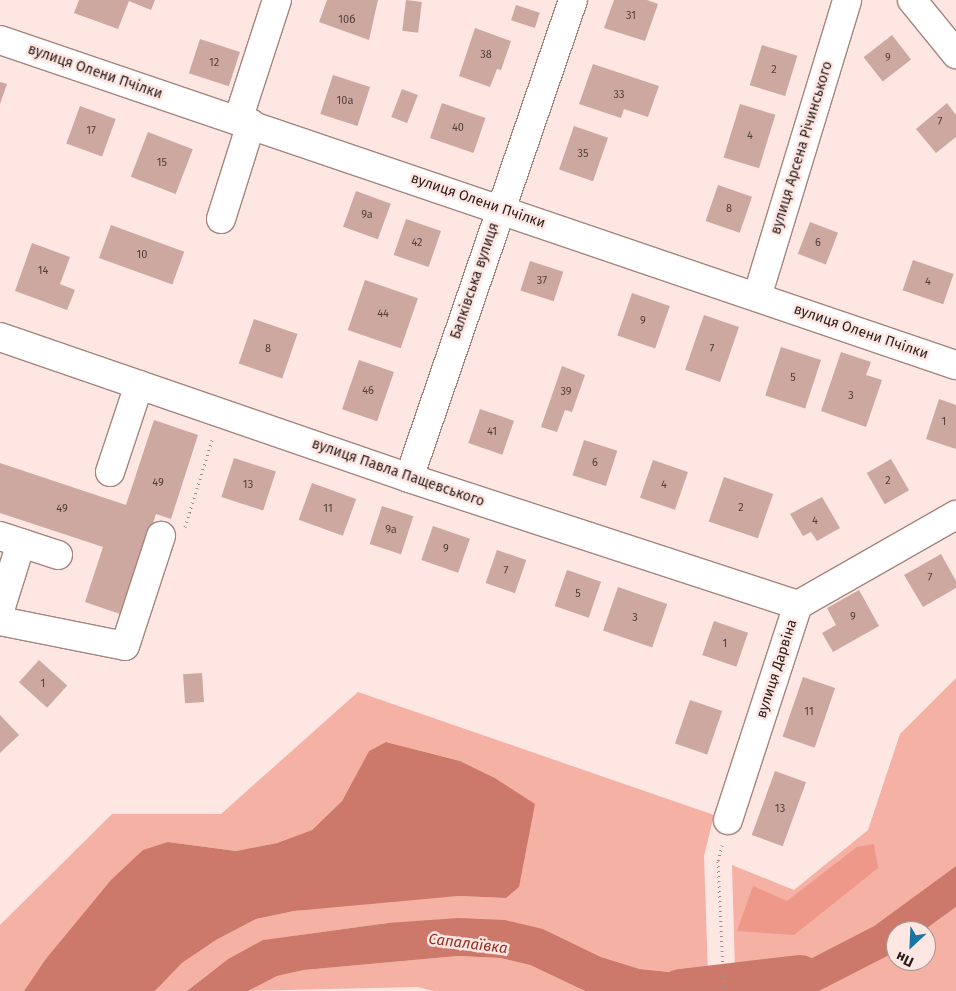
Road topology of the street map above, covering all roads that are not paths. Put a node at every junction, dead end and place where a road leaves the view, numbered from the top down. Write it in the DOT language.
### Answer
graph roads {
  1 [pos="277,0"];
  2 [pos="573,0"];
  3 [pos="847,0"];
  4 [pos="912,0"];
  5 [pos="0,40"];
  6 [pos="956,54"];
  7 [pos="245,122"];
  8 [pos="500,208"];
  9 [pos="221,218"];
  10 [pos="757,297"];
  11 [pos="2,344"];
  12 [pos="956,365"];
  13 [pos="139,385"];
  14 [pos="110,472"];
  15 [pos="409,478"];
  16 [pos="956,515"];
  17 [pos="161,536"];
  18 [pos="11,540"];
  19 [pos="58,555"];
  20 [pos="798,605"];
  21 [pos="4,625"];
  22 [pos="728,820"];
  1 -- 7 [label="street"];
  2 -- 8 [label="street, Балківська вулиця"];
  3 -- 10 [label="street, вулиця Арсена Річинського"];
  4 -- 6 [label="street"];
  5 -- 7 [label="street, вулиця Олени Пчілки"];
  7 -- 8 [label="street, вулиця Олени Пчілки"];
  7 -- 9 [label="street"];
  8 -- 10 [label="street, вулиця Олени Пчілки"];
  8 -- 15 [label="street, Балківська вулиця"];
  10 -- 12 [label="street, вулиця Олени Пчілки"];
  11 -- 13 [label="street, вулиця Павла Пащевського"];
  13 -- 14 [label="street"];
  13 -- 15 [label="street, вулиця Павла Пащевського"];
  15 -- 20 [label="street, вулиця Павла Пащевського"];
  16 -- 20 [label="street, вулиця Дарвіна"];
  17 -- 21 [label="street"];
  18 -- 19 [label="street"];
  18 -- 21 [label="street"];
  20 -- 22 [label="street, вулиця Дарвіна"];
}
